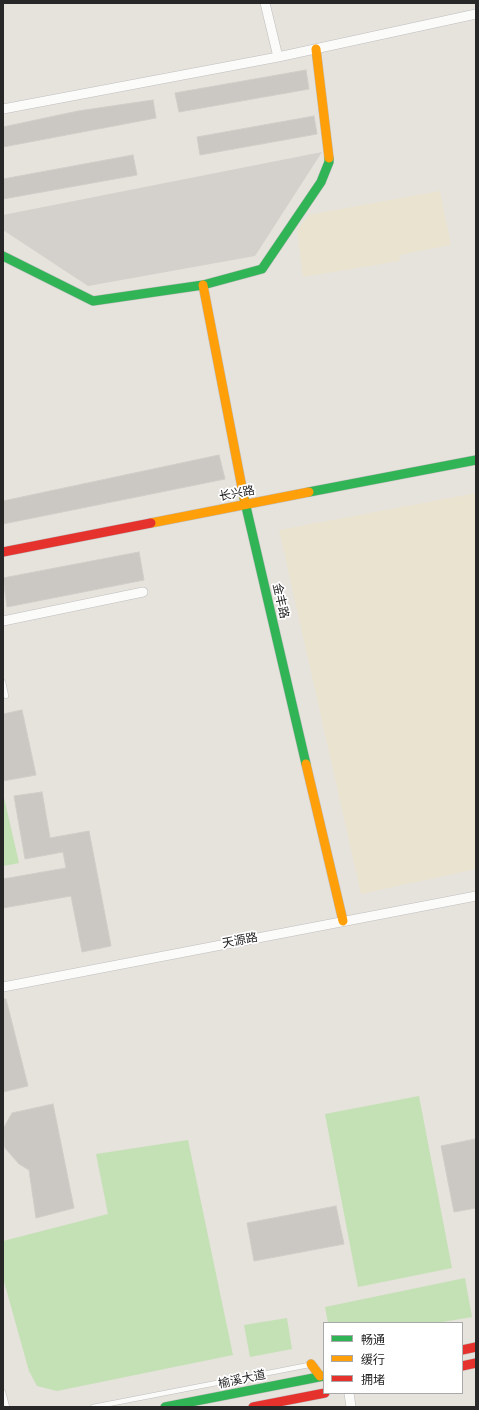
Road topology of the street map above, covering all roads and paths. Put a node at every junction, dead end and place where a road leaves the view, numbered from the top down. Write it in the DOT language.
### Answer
graph roads {
  1 [pos="265,3"];
  2 [pos="476,14"];
  3 [pos="316,49"];
  4 [pos="278,57"];
  5 [pos="3,109"];
  6 [pos="3,256"];
  7 [pos="203,285"];
  8 [pos="476,460"];
  9 [pos="245,505"];
  10 [pos="3,552"];
  11 [pos="143,592"];
  12 [pos="5,617"];
  13 [pos="3,682"];
  14 [pos="6,696"];
  15 [pos="476,896"];
  16 [pos="343,921"];
  17 [pos="3,987"];
  18 [pos="476,1347"];
  19 [pos="463,1350"];
  20 [pos="476,1363"];
  21 [pos="311,1364"];
  22 [pos="463,1366"];
  23 [pos="322,1376"];
  24 [pos="3,1392"];
  25 [pos="323,1393"];
  26 [pos="349,1394"];
  27 [pos="348,1406"];
  28 [pos="7,1407"];
  29 [pos="93,1407"];
  30 [pos="165,1407"];
  31 [pos="253,1407"];
  1 -- 4 [label="street"];
  2 -- 3 [label="street"];
  3 -- 4 [label="street"];
  3 -- 7 [label="street"];
  4 -- 5 [label="street"];
  6 -- 7 [label="street"];
  7 -- 9 [label="street, 金丰路"];
  8 -- 9 [label="street, 长兴路"];
  9 -- 10 [label="street, 长兴路"];
  9 -- 16 [label="street, 金丰路"];
  11 -- 12 [label="street"];
  13 -- 14 [label="lane"];
  15 -- 16 [label="street, 天源路"];
  16 -- 17 [label="street, 天源路"];
  18 -- 19 [label="street"];
  20 -- 22 [label="street"];
  21 -- 23 [label="street"];
  21 -- 29 [label="lane"];
  23 -- 30 [label="street, 榆溪大道"];
  24 -- 28 [label="lane"];
  25 -- 31 [label="street"];
  26 -- 27 [label="street"];
}
